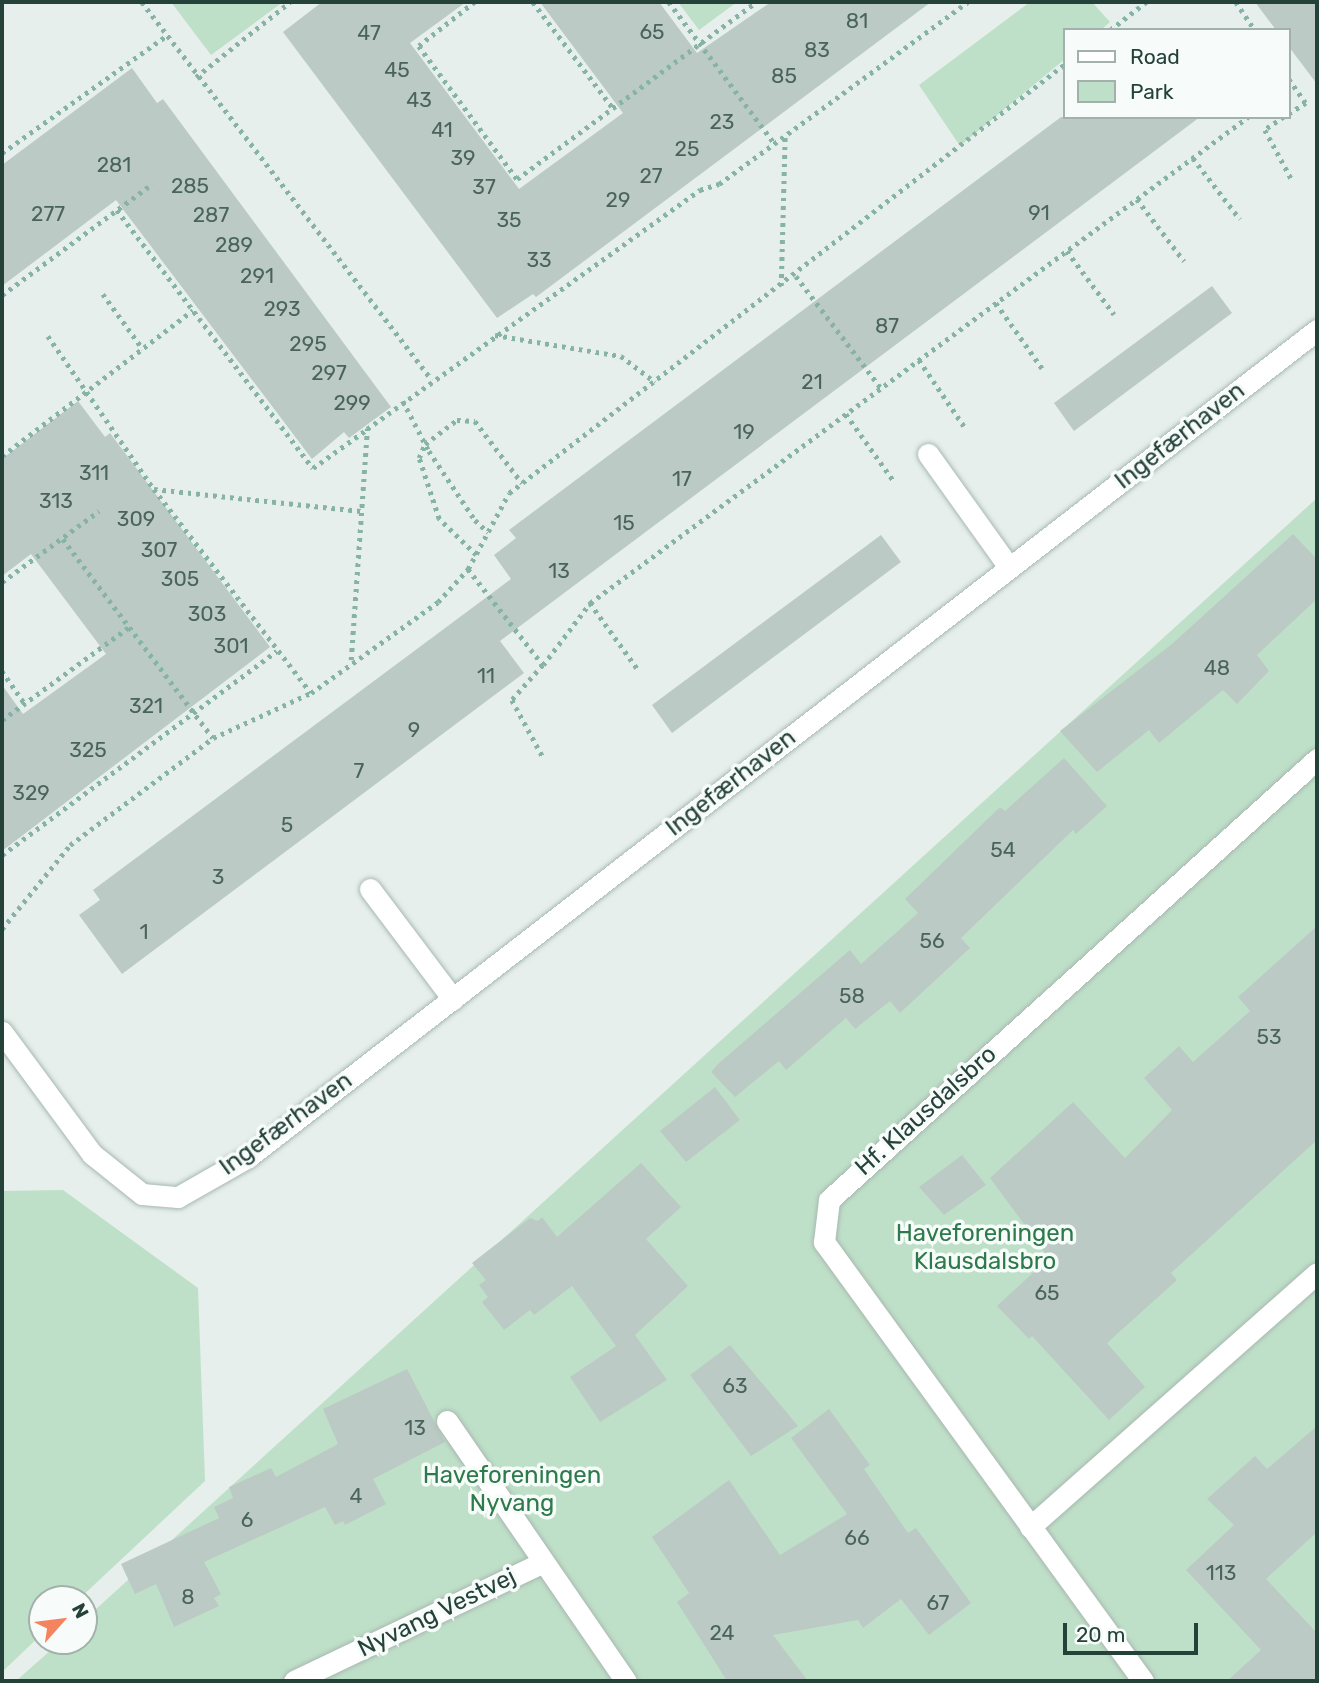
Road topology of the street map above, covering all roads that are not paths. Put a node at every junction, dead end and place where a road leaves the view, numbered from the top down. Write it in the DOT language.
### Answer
graph roads {
  1 [pos="1317,330"];
  2 [pos="928,454"];
  3 [pos="1009,567"];
  4 [pos="1317,759"];
  5 [pos="370,889"];
  6 [pos="453,999"];
  7 [pos="2,1032"];
  8 [pos="1317,1273"];
  9 [pos="447,1421"];
  10 [pos="1030,1527"];
  11 [pos="541,1563"];
  12 [pos="294,1681"];
  13 [pos="626,1681"];
  14 [pos="1143,1681"];
  1 -- 3 [label="street, Ingefærhaven"];
  2 -- 3 [label="street"];
  3 -- 6 [label="street, Ingefærhaven"];
  4 -- 10 [label="street, Hf. Klausdalsbro"];
  5 -- 6 [label="street"];
  6 -- 7 [label="street, Ingefærhaven"];
  8 -- 10 [label="street"];
  9 -- 11 [label="street"];
  10 -- 14 [label="street, Hf. Klausdalsbro"];
  11 -- 12 [label="street, Nyvang Vestvej"];
  11 -- 13 [label="street"];
}
